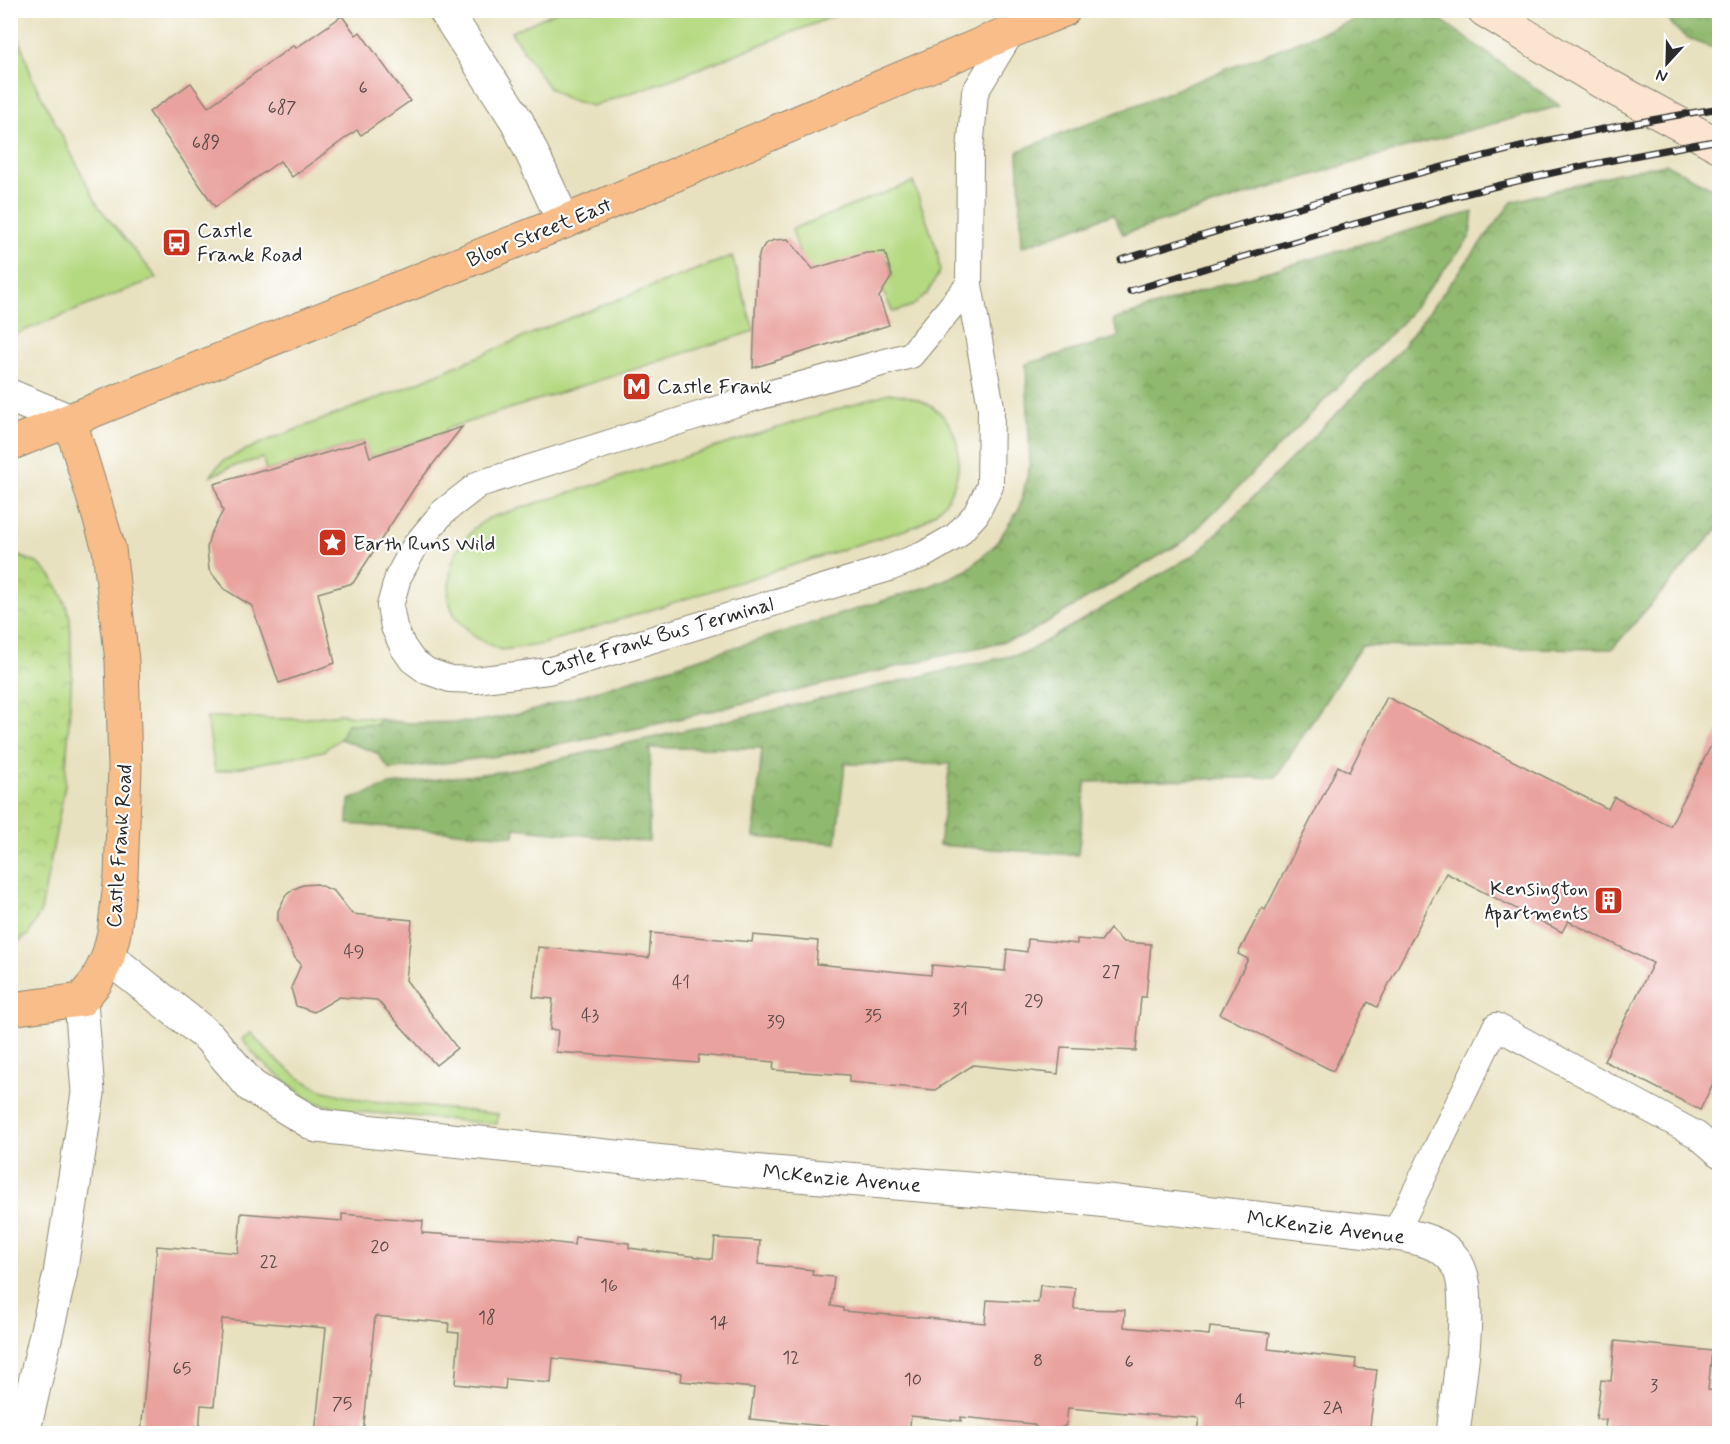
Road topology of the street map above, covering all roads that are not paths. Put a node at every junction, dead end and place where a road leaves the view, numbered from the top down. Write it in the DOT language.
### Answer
graph roads {
  1 [pos="445,10"];
  2 [pos="1064,10"];
  3 [pos="1484,10"];
  4 [pos="1012,30"];
  5 [pos="1719,146"];
  6 [pos="564,222"];
  7 [pos="969,285"];
  8 [pos="10,396"];
  9 [pos="70,421"];
  10 [pos="10,444"];
  11 [pos="108,957"];
  12 [pos="81,1000"];
  13 [pos="10,1009"];
  14 [pos="1719,1155"];
  15 [pos="1395,1234"];
  16 [pos="23,1434"];
  17 [pos="1453,1434"];
  1 -- 6 [label="street"];
  2 -- 4 [label="main road, Bloor Street East"];
  3 -- 5 [label="street"];
  4 -- 6 [label="main road, Bloor Street East"];
  4 -- 7 [label="lane, Castle Frank Bus Terminal"];
  6 -- 9 [label="main road, Bloor Street East"];
  7 -- 7 [label="lane, Castle Frank Bus Terminal"];
  8 -- 9 [label="street"];
  9 -- 10 [label="main road, Bloor Street East"];
  9 -- 11 [label="main road, Castle Frank Road"];
  11 -- 12 [label="main road, Castle Frank Road"];
  11 -- 15 [label="street, McKenzie Avenue"];
  12 -- 13 [label="main road"];
  12 -- 16 [label="street"];
  14 -- 15 [label="lane"];
  15 -- 17 [label="street, McKenzie Avenue"];
}
